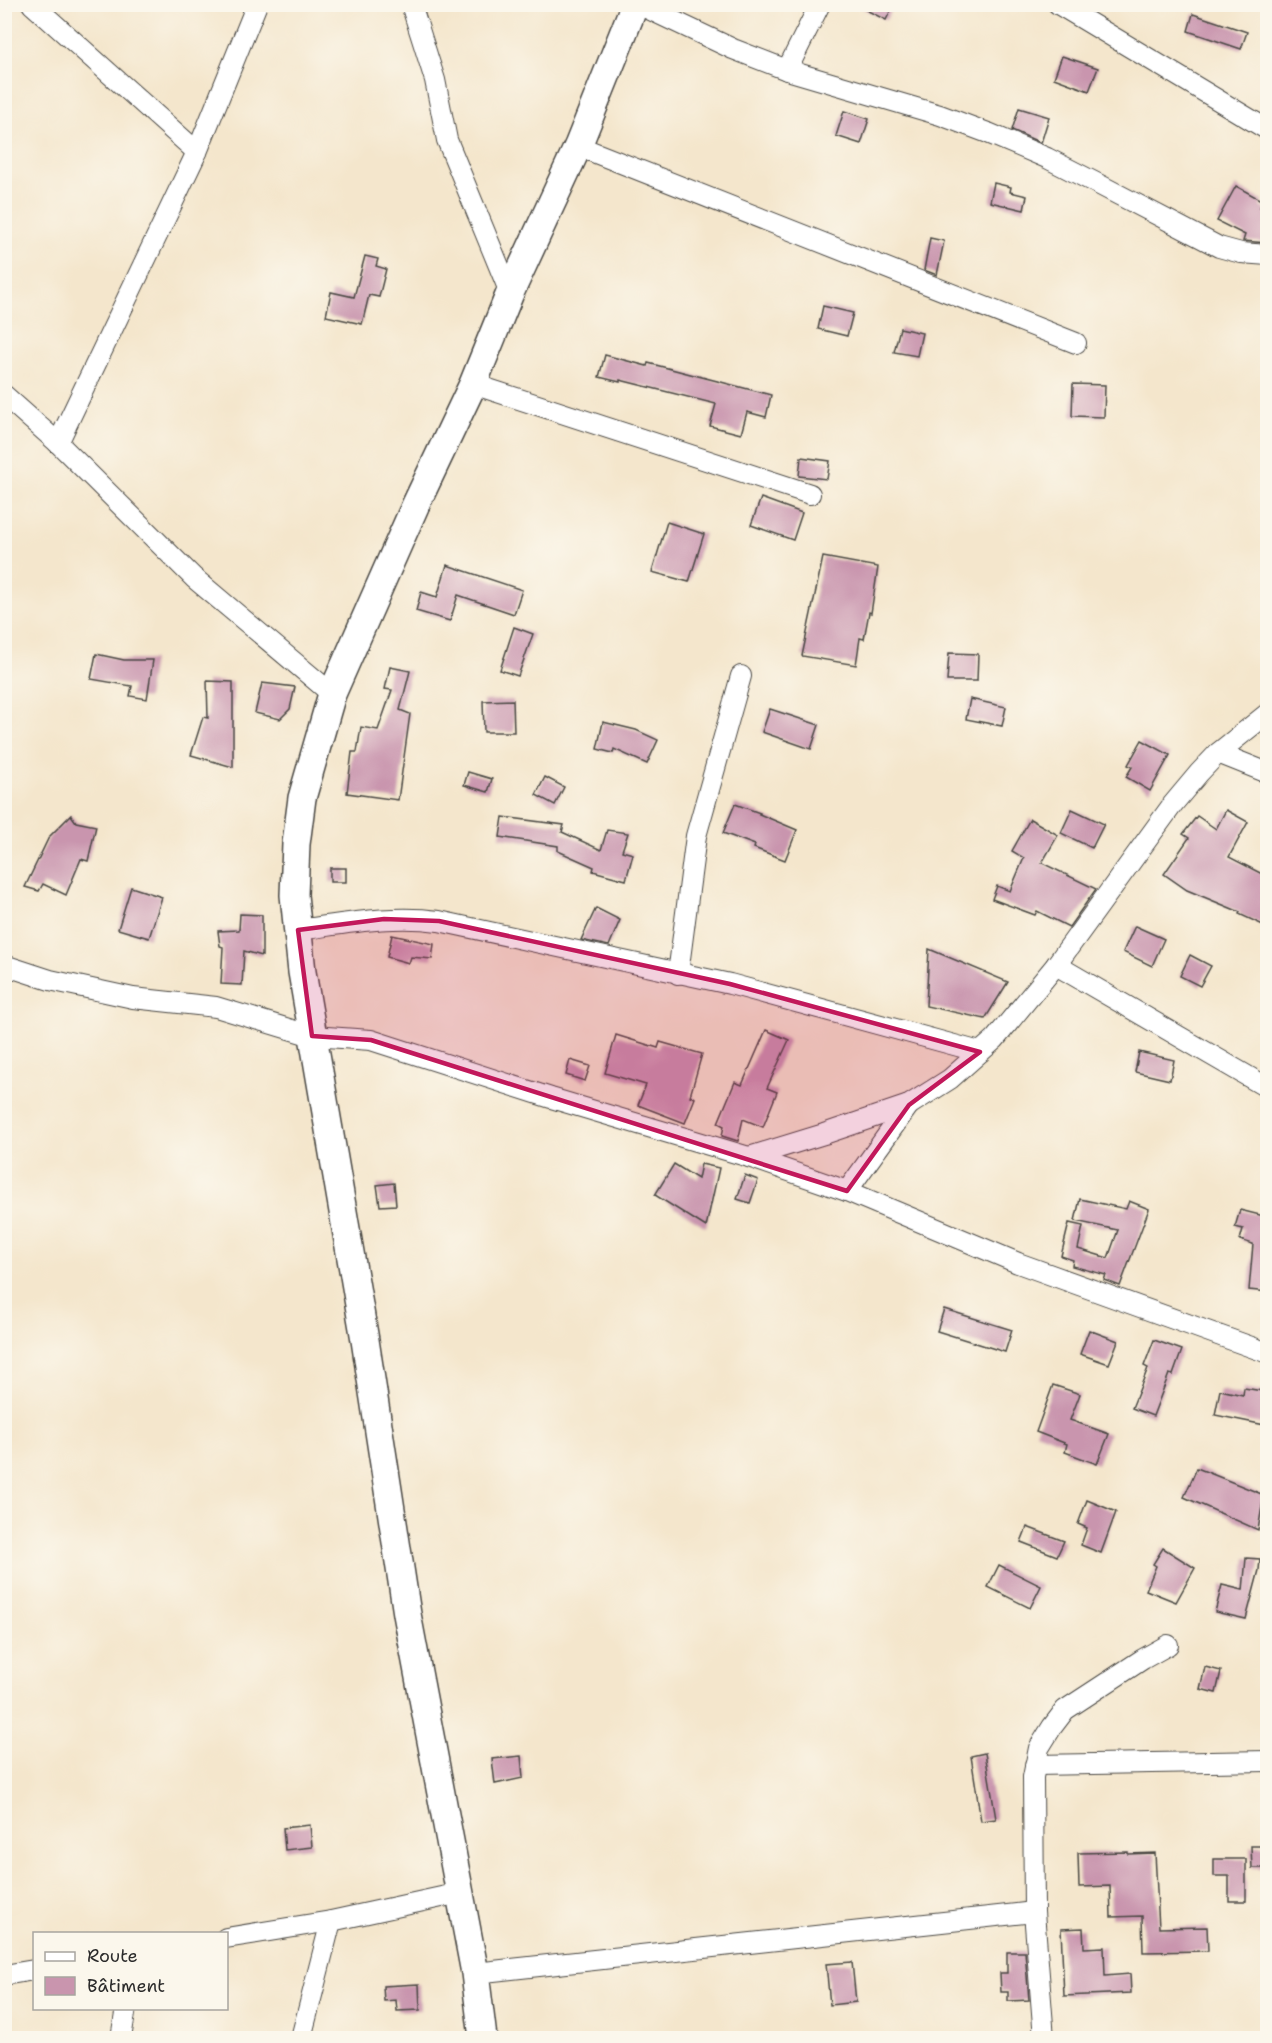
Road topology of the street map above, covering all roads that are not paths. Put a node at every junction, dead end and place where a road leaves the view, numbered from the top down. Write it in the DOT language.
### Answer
graph roads {
  1 [pos="32,4"];
  2 [pos="257,4"];
  3 [pos="411,4"];
  4 [pos="636,4"];
  5 [pos="820,4"];
  6 [pos="1058,4"];
  7 [pos="787,70"];
  8 [pos="1268,130"];
  9 [pos="578,146"];
  10 [pos="197,152"];
  11 [pos="1268,255"];
  12 [pos="510,293"];
  13 [pos="1076,343"];
  14 [pos="472,384"];
  15 [pos="4,395"];
  16 [pos="58,443"];
  17 [pos="810,494"];
  18 [pos="741,676"];
  19 [pos="332,694"];
  20 [pos="1268,713"];
  21 [pos="1218,753"];
  22 [pos="1268,773"];
  23 [pos="298,930"];
  24 [pos="4,965"];
  25 [pos="1056,965"];
  26 [pos="678,974"];
  27 [pos="312,1036"];
  28 [pos="980,1052"];
  29 [pos="1268,1088"];
  30 [pos="909,1105"];
  31 [pos="749,1157"];
  32 [pos="847,1191"];
  33 [pos="1268,1353"];
  34 [pos="1168,1645"];
  35 [pos="1268,1761"];
  36 [pos="1035,1765"];
  37 [pos="460,1893"];
  38 [pos="1034,1912"];
  39 [pos="331,1921"];
  40 [pos="228,1938"];
  41 [pos="33,1970"];
  42 [pos="475,1973"];
  43 [pos="4,1975"];
  44 [pos="126,2010"];
  45 [pos="121,2038"];
  46 [pos="301,2038"];
  47 [pos="483,2038"];
  48 [pos="1044,2038"];
  1 -- 10 [label="street"];
  2 -- 10 [label="street"];
  3 -- 12 [label="street"];
  4 -- 7 [label="street"];
  4 -- 9 [label="main road"];
  5 -- 7 [label="street"];
  6 -- 8 [label="street"];
  7 -- 11 [label="street"];
  9 -- 12 [label="main road"];
  9 -- 13 [label="street"];
  10 -- 16 [label="street"];
  12 -- 14 [label="main road"];
  14 -- 17 [label="street"];
  14 -- 19 [label="main road"];
  15 -- 16 [label="street"];
  16 -- 19 [label="street"];
  18 -- 26 [label="street"];
  19 -- 23 [label="main road"];
  20 -- 21 [label="street"];
  21 -- 22 [label="street"];
  21 -- 25 [label="street"];
  23 -- 26 [label="street"];
  23 -- 27 [label="main road"];
  24 -- 27 [label="street"];
  25 -- 28 [label="street"];
  25 -- 29 [label="street"];
  26 -- 28 [label="street"];
  27 -- 31 [label="street"];
  27 -- 37 [label="main road"];
  28 -- 30 [label="street"];
  30 -- 31 [label="street"];
  30 -- 32 [label="street"];
  31 -- 32 [label="street"];
  32 -- 33 [label="street"];
  34 -- 36 [label="street"];
  35 -- 36 [label="street"];
  36 -- 38 [label="street"];
  37 -- 39 [label="street"];
  37 -- 42 [label="main road"];
  38 -- 42 [label="street"];
  38 -- 48 [label="street"];
  39 -- 40 [label="street"];
  39 -- 46 [label="street"];
  41 -- 43 [label="street"];
  42 -- 47 [label="main road"];
  44 -- 45 [label="street"];
}
